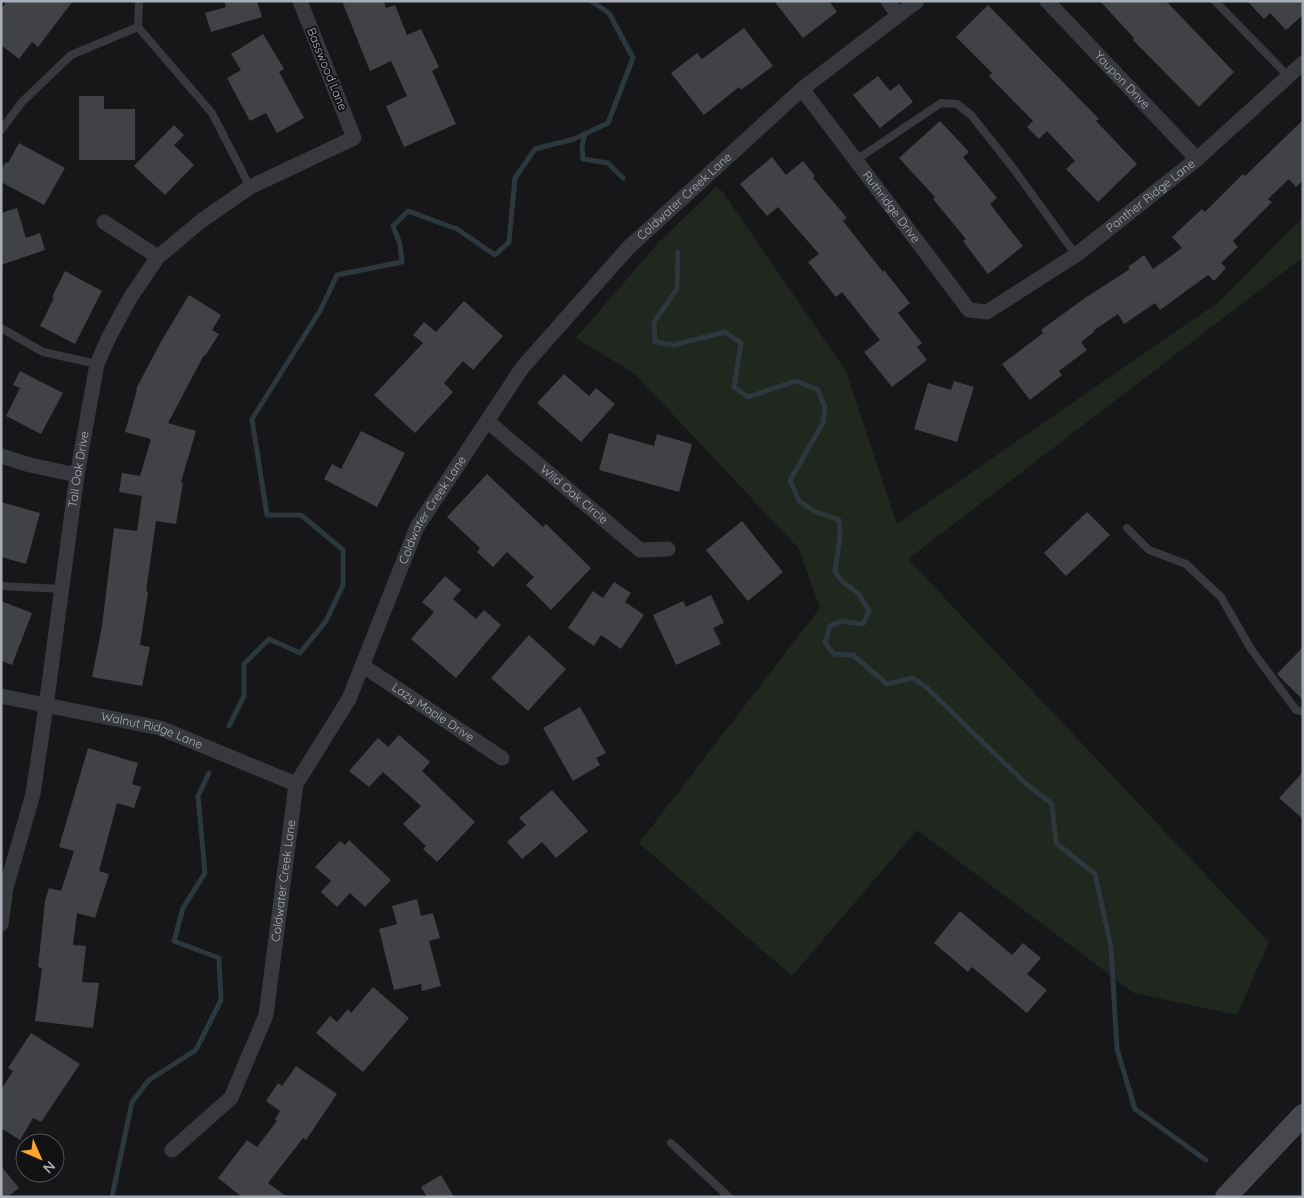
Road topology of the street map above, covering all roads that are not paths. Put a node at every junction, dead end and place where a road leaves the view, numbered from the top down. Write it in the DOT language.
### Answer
graph roads {
  1 [pos="139,1"];
  2 [pos="300,1"];
  3 [pos="888,1"];
  4 [pos="917,1"];
  5 [pos="1047,1"];
  6 [pos="1215,1"];
  7 [pos="898,15"];
  8 [pos="138,27"];
  9 [pos="1303,63"];
  10 [pos="1288,76"];
  11 [pos="802,89"];
  12 [pos="1,130"];
  13 [pos="354,138"];
  14 [pos="1197,159"];
  15 [pos="856,160"];
  16 [pos="250,187"];
  17 [pos="104,222"];
  18 [pos="1076,255"];
  19 [pos="158,257"];
  20 [pos="987,312"];
  21 [pos="1,328"];
  22 [pos="97,364"];
  23 [pos="487,421"];
  24 [pos="1,456"];
  25 [pos="77,475"];
  26 [pos="1127,528"];
  27 [pos="668,549"];
  28 [pos="1,586"];
  29 [pos="60,589"];
  30 [pos="362,666"];
  31 [pos="1,696"];
  32 [pos="46,706"];
  33 [pos="1303,712"];
  34 [pos="502,758"];
  35 [pos="296,784"];
  36 [pos="1,924"];
  37 [pos="1303,1115"];
  38 [pos="672,1143"];
  39 [pos="172,1150"];
  40 [pos="729,1197"];
  41 [pos="1226,1197"];
  1 -- 8 [label="lane"];
  2 -- 13 [label="street, Basswood Lane"];
  3 -- 7 [label="street"];
  4 -- 7 [label="street, Coldwater Creek Lane"];
  5 -- 14 [label="street, Yaupon Drive"];
  6 -- 10 [label="lane"];
  7 -- 11 [label="street, Coldwater Creek Lane"];
  8 -- 12 [label="lane"];
  8 -- 16 [label="lane"];
  9 -- 10 [label="street, Panther Ridge Lane"];
  10 -- 14 [label="street, Panther Ridge Lane"];
  11 -- 15 [label="street, Ruthridge Drive"];
  11 -- 23 [label="street, Coldwater Creek Lane"];
  13 -- 16 [label="street, Tall Oak Drive"];
  14 -- 18 [label="street, Panther Ridge Lane"];
  15 -- 18 [label="lane"];
  15 -- 20 [label="street, Ruthridge Drive"];
  16 -- 19 [label="street, Tall Oak Drive"];
  17 -- 19 [label="street"];
  18 -- 20 [label="street, Panther Ridge Lane"];
  19 -- 22 [label="street, Tall Oak Drive"];
  21 -- 22 [label="lane"];
  22 -- 25 [label="street, Tall Oak Drive"];
  23 -- 27 [label="street, Wild Oak Circle"];
  23 -- 30 [label="street, Coldwater Creek Lane"];
  24 -- 25 [label="street"];
  25 -- 29 [label="street, Tall Oak Drive"];
  26 -- 33 [label="lane"];
  28 -- 29 [label="lane"];
  29 -- 32 [label="street, Tall Oak Drive"];
  30 -- 34 [label="street, Lazy Maple Drive"];
  30 -- 35 [label="street, Coldwater Creek Lane"];
  31 -- 32 [label="street, Walnut Ridge Lane"];
  32 -- 35 [label="street, Walnut Ridge Lane"];
  32 -- 36 [label="street, Tall Oak Drive"];
  35 -- 39 [label="street, Coldwater Creek Lane"];
  37 -- 41 [label="main road"];
  38 -- 40 [label="lane"];
}
